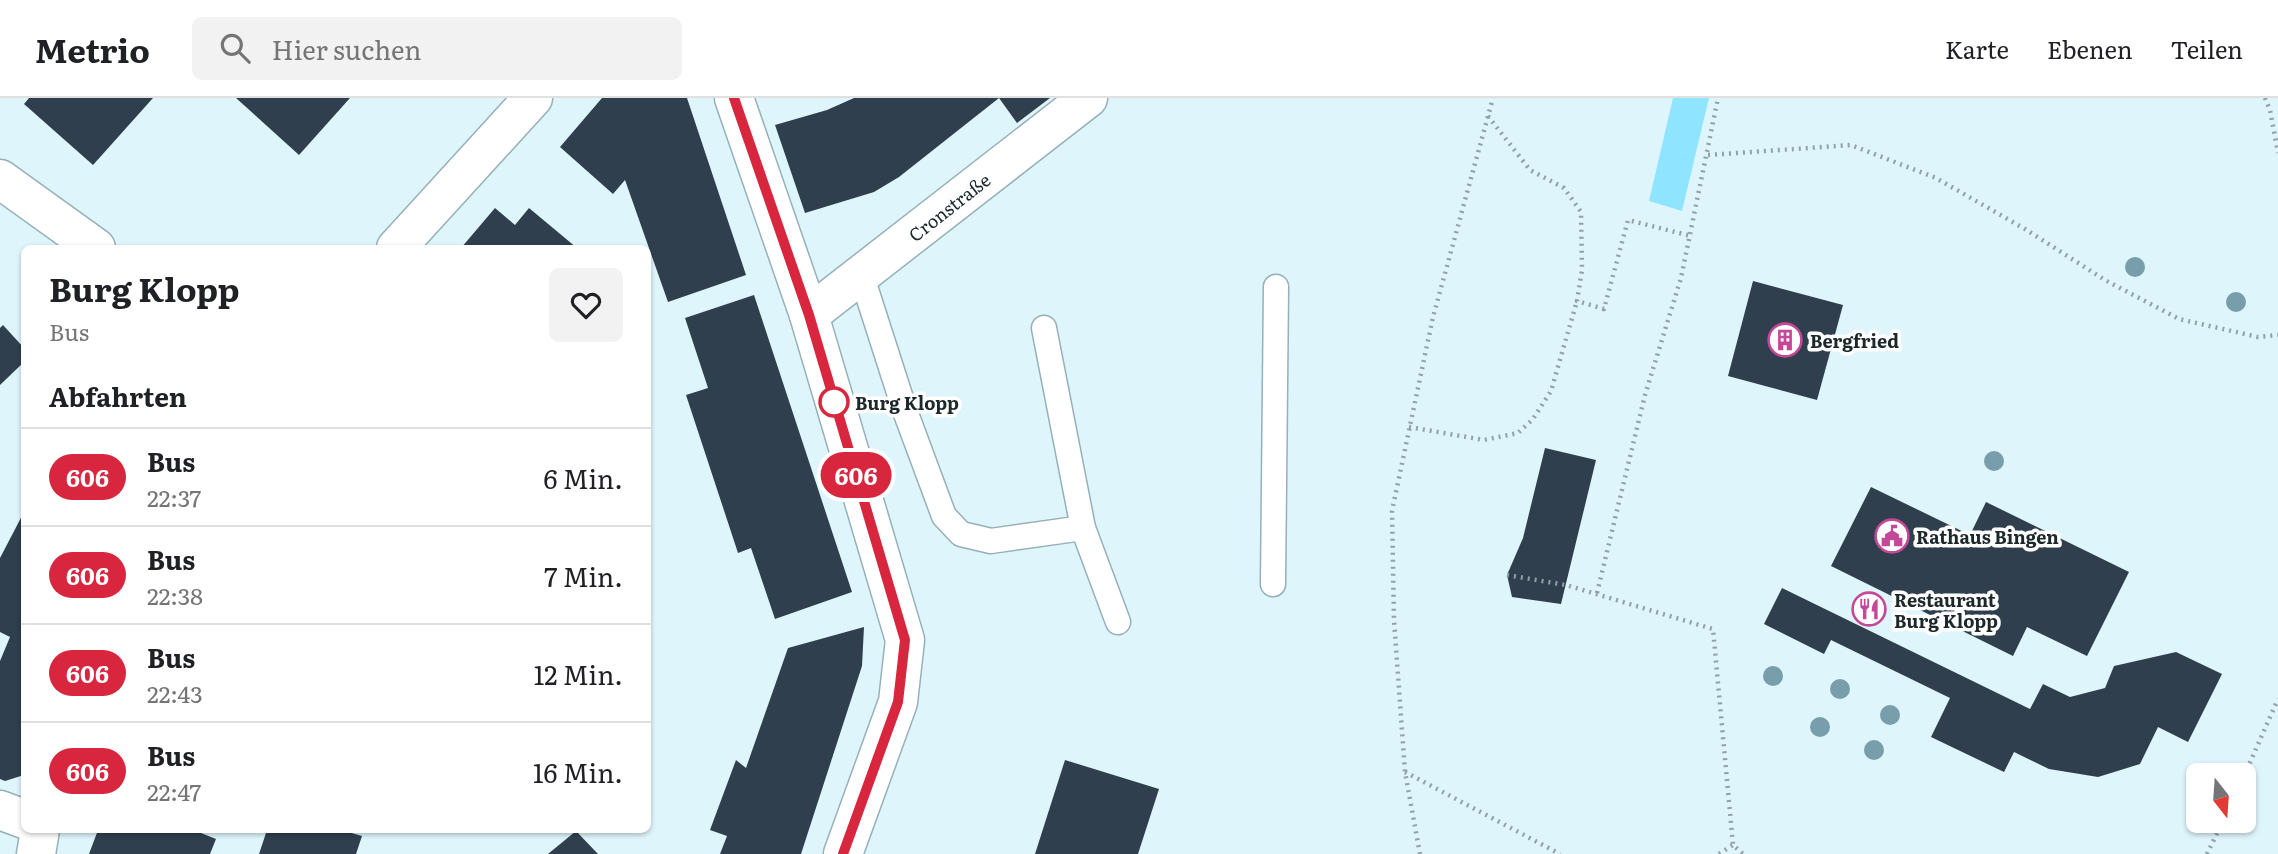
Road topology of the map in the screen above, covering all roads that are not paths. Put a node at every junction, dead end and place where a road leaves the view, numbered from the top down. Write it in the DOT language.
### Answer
graph roads {
  1 [pos="533,98"];
  2 [pos="734,98"];
  3 [pos="1088,98"];
  4 [pos="0,179"];
  5 [pos="92,245"];
  6 [pos="399,245"];
  7 [pos="861,274"];
  8 [pos="1276,287"];
  9 [pos="809,315"];
  10 [pos="1044,328"];
  11 [pos="1083,528"];
  12 [pos="1273,584"];
  13 [pos="1118,622"];
  14 [pos="0,810"];
  15 [pos="21,818"];
  16 [pos="40,833"];
  17 [pos="36,854"];
  18 [pos="843,854"];
  1 -- 6 [label="street"];
  2 -- 9 [label="street"];
  3 -- 7 [label="street, Cronstraße"];
  4 -- 5 [label="street"];
  7 -- 9 [label="street, Cronstraße"];
  7 -- 11 [label="lane"];
  8 -- 12 [label="lane"];
  9 -- 18 [label="street"];
  10 -- 11 [label="lane"];
  11 -- 13 [label="lane"];
  14 -- 15 [label="street"];
  16 -- 17 [label="street"];
}
